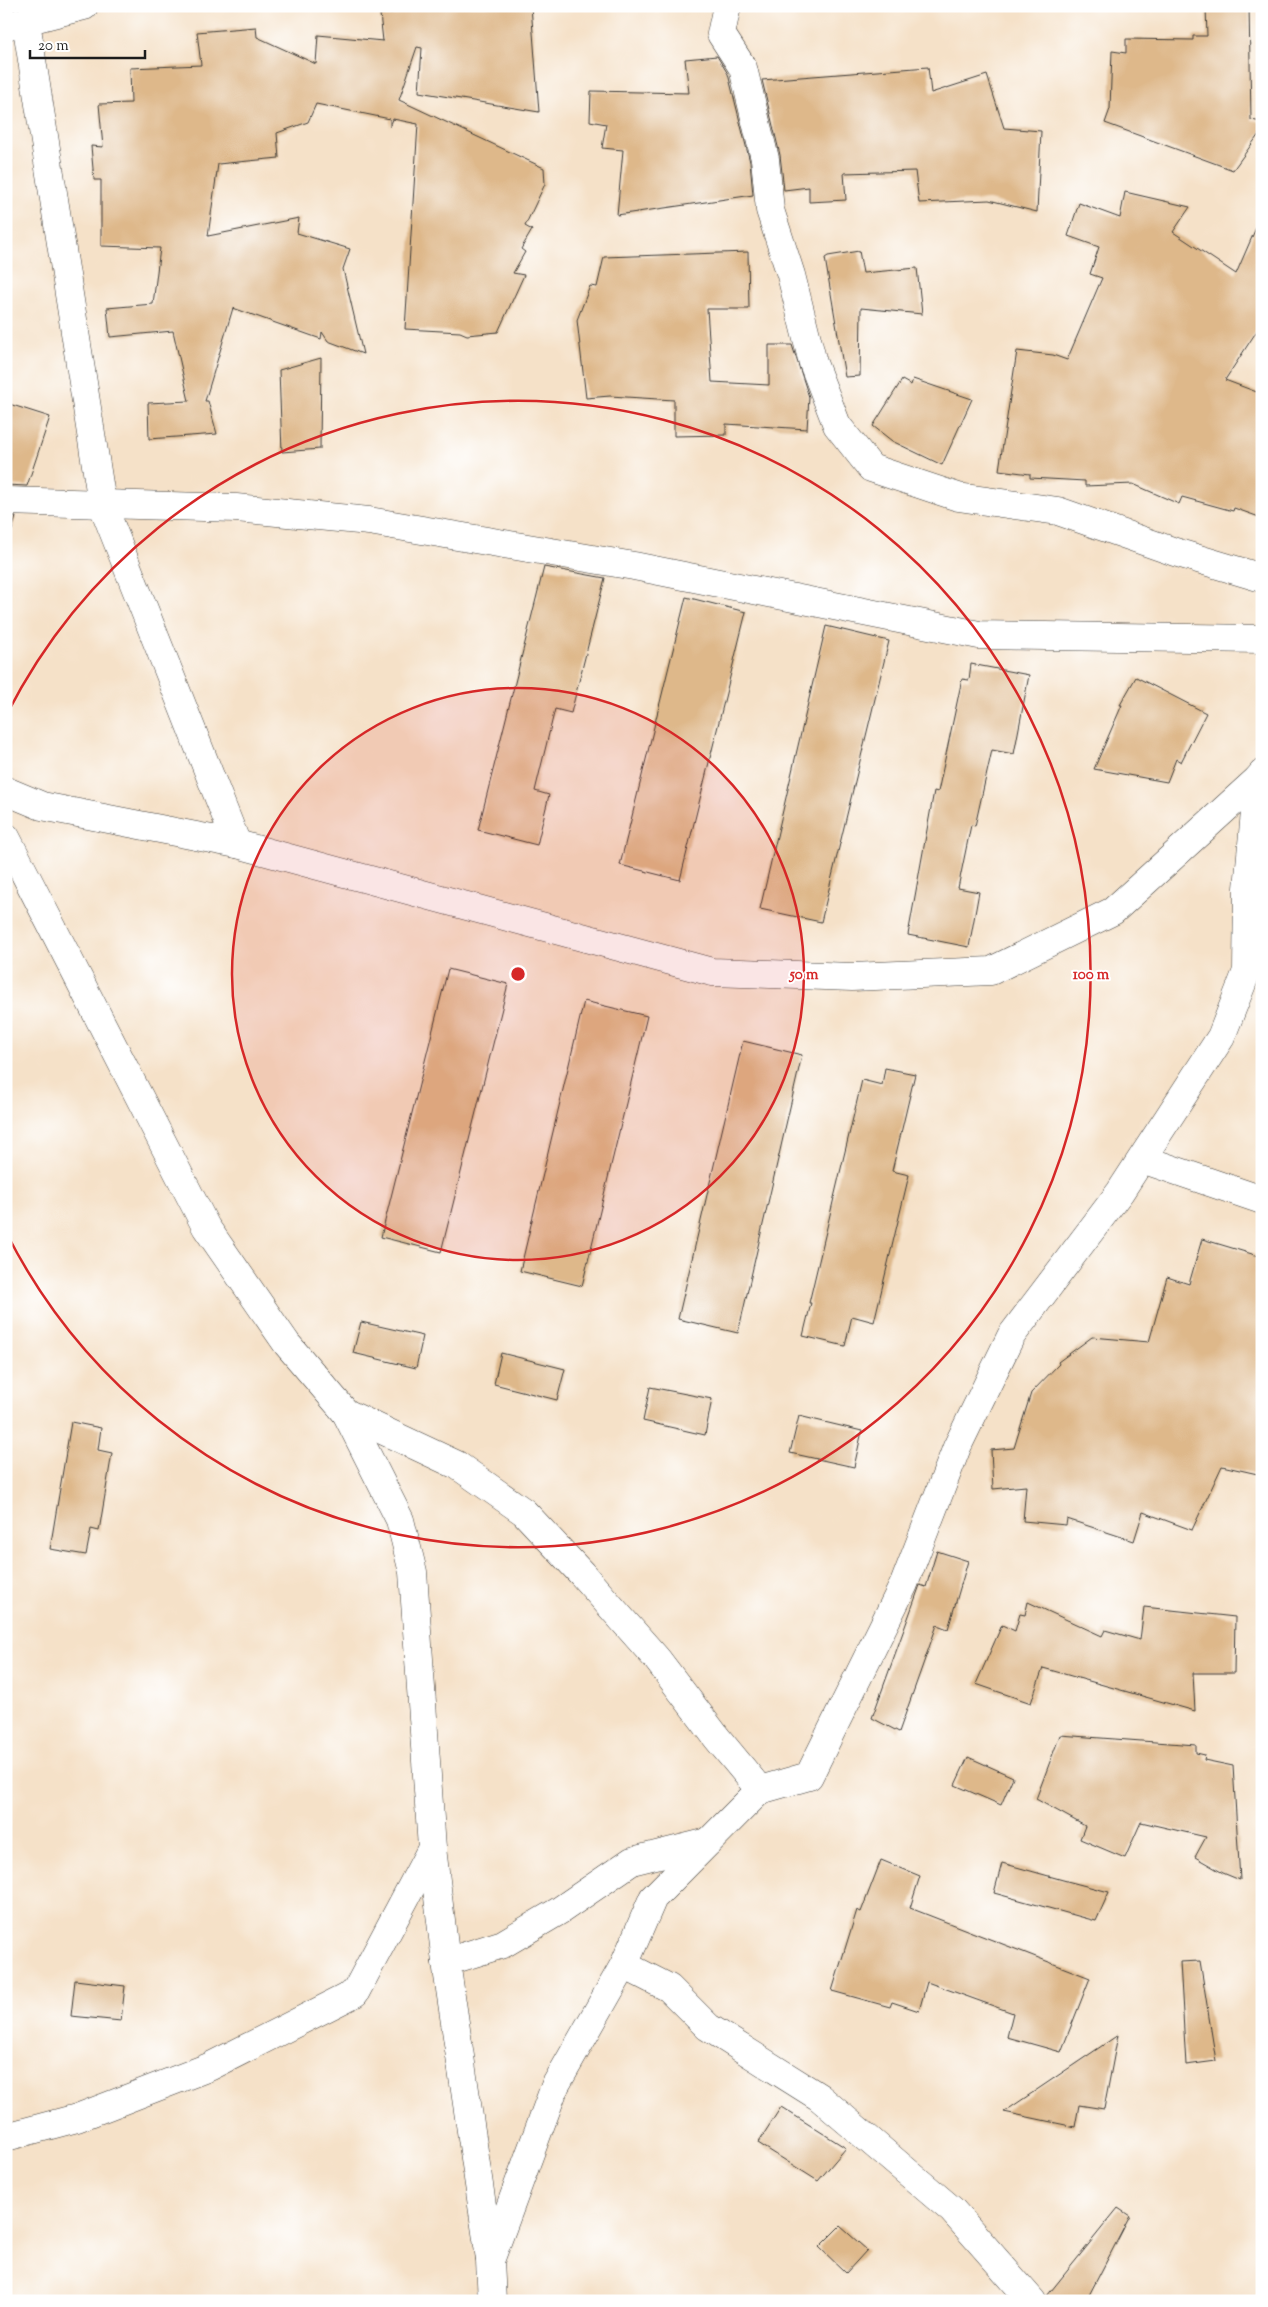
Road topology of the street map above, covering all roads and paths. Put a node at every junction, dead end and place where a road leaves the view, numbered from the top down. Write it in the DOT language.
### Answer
graph roads {
  1 [pos="84,6"];
  2 [pos="726,6"];
  3 [pos="16,24"];
  4 [pos="6,501"];
  5 [pos="102,503"];
  6 [pos="1262,578"];
  7 [pos="1262,639"];
  8 [pos="1260,776"];
  9 [pos="6,790"];
  10 [pos="6,837"];
  11 [pos="237,844"];
  12 [pos="1142,1159"];
  13 [pos="1262,1200"];
  14 [pos="346,1413"];
  15 [pos="760,1790"];
  16 [pos="708,1842"];
  17 [pos="432,1848"];
  18 [pos="446,1962"];
  19 [pos="624,1965"];
  20 [pos="6,2136"];
  21 [pos="490,2261"];
  22 [pos="492,2301"];
  23 [pos="1032,2301"];
  1 -- 3 [label="street"];
  2 -- 6 [label="street"];
  3 -- 5 [label="street"];
  4 -- 5 [label="street"];
  5 -- 7 [label="street"];
  5 -- 11 [label="street"];
  8 -- 11 [label="street"];
  8 -- 12 [label="street"];
  9 -- 11 [label="street"];
  10 -- 14 [label="street"];
  12 -- 13 [label="street"];
  12 -- 15 [label="street"];
  14 -- 15 [label="street"];
  14 -- 17 [label="street"];
  15 -- 16 [label="street"];
  16 -- 18 [label="street"];
  16 -- 19 [label="street"];
  17 -- 18 [label="street"];
  17 -- 20 [label="street"];
  18 -- 21 [label="street"];
  19 -- 21 [label="street"];
  19 -- 23 [label="street"];
  21 -- 22 [label="street"];
}
